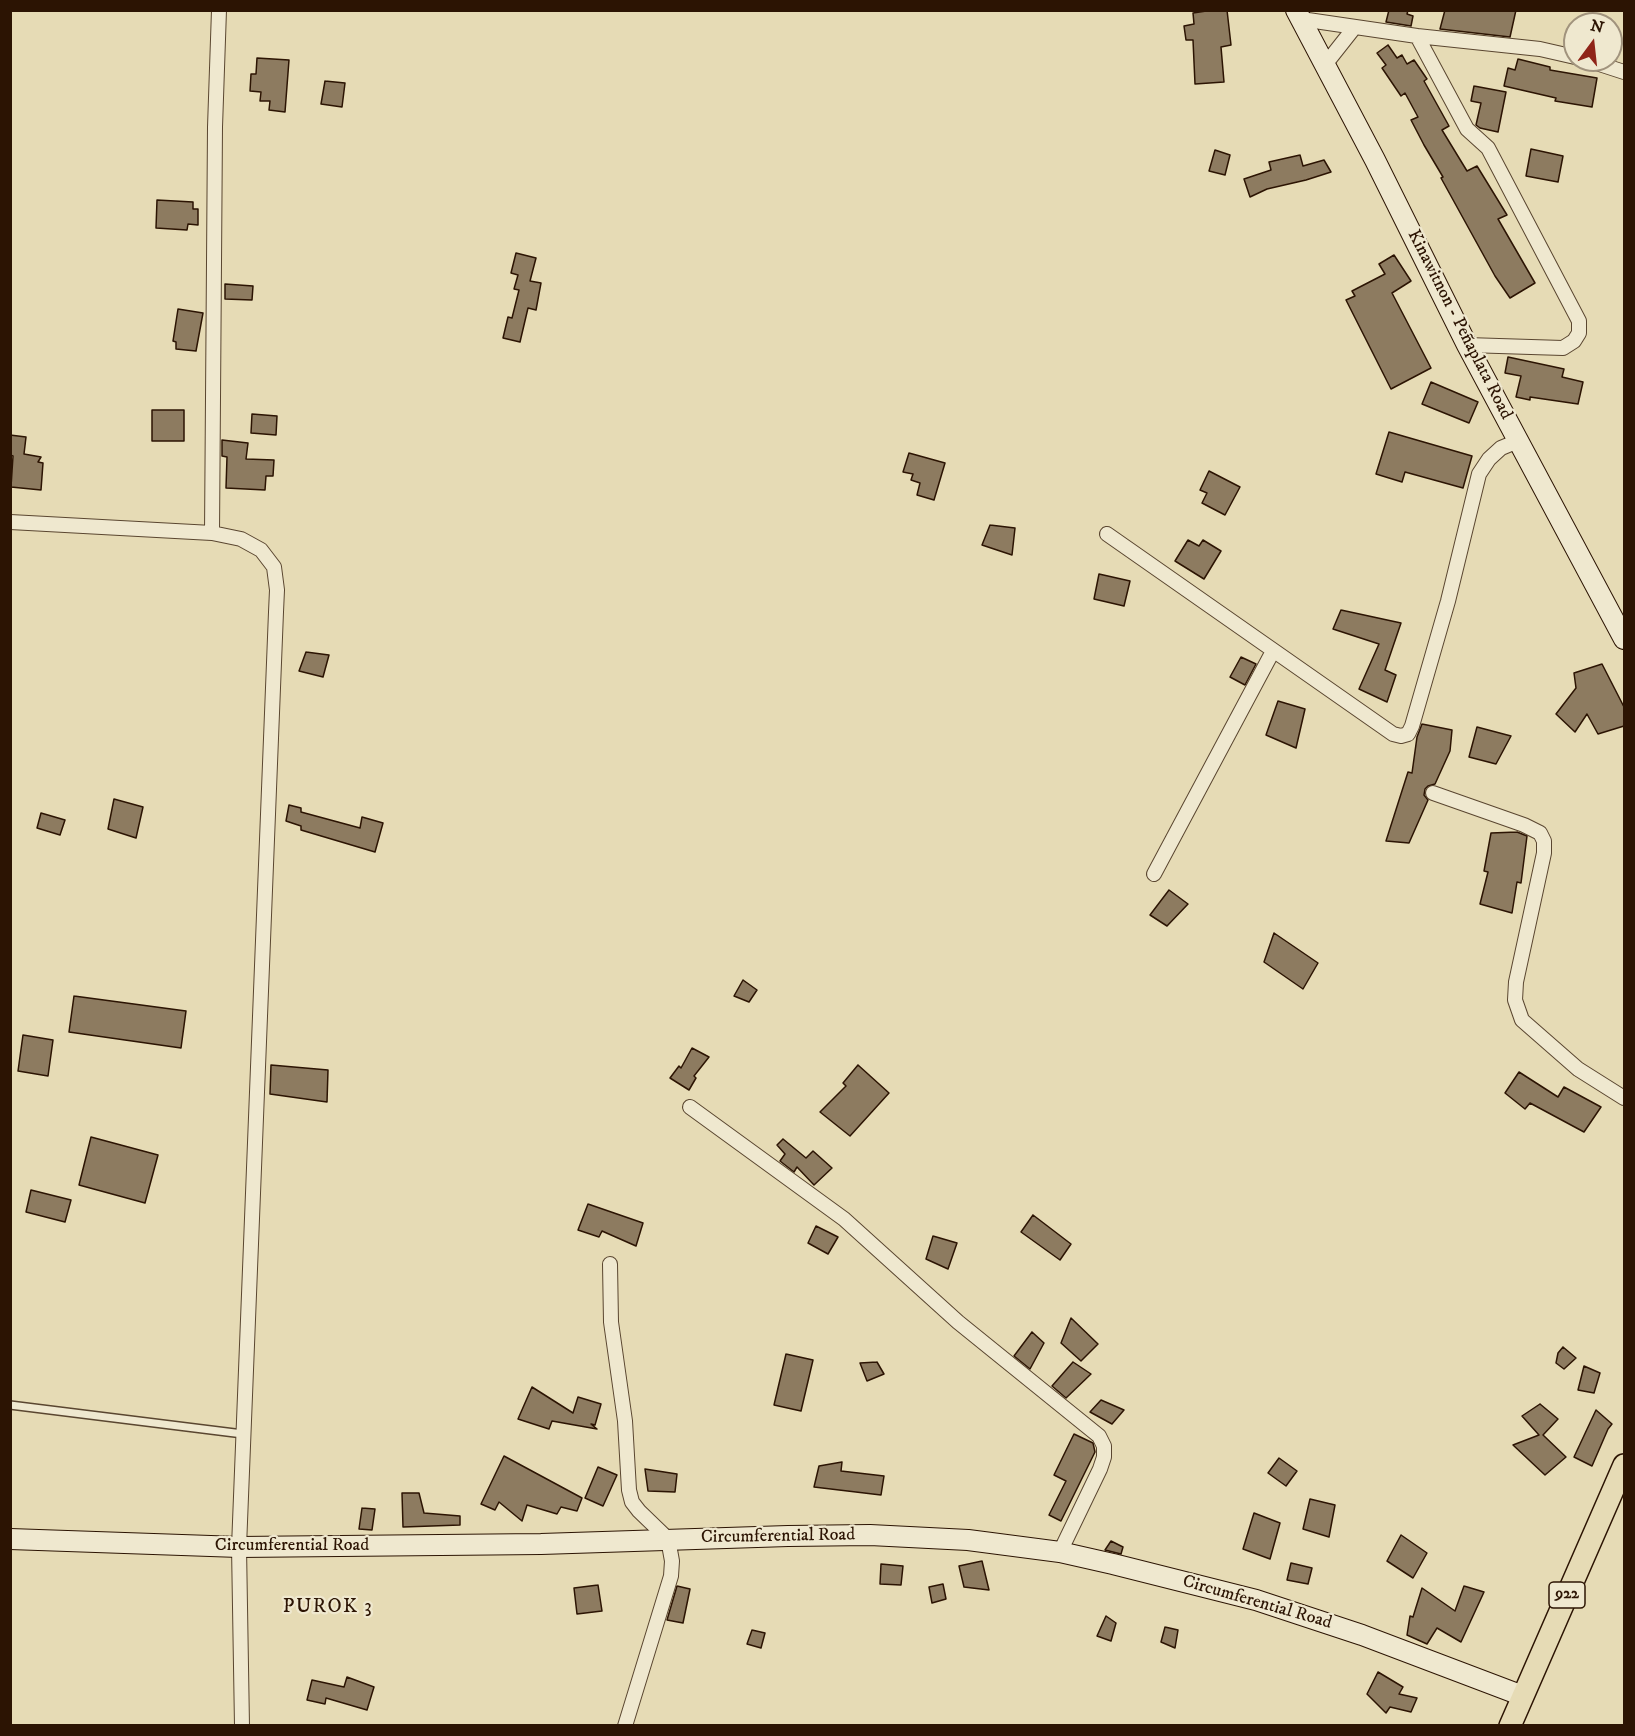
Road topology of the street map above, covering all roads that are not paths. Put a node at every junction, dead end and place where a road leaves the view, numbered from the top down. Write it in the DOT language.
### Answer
graph roads {
  1 [pos="219,10"];
  2 [pos="1298,15"];
  3 [pos="1354,28"];
  4 [pos="1417,36"];
  5 [pos="1563,54"];
  6 [pos="1324,66"];
  7 [pos="1467,345"];
  8 [pos="1518,441"];
  9 [pos="10,522"];
  10 [pos="212,533"];
  11 [pos="1107,534"];
  12 [pos="1624,639"];
  13 [pos="1273,651"];
  14 [pos="1433,794"];
  15 [pos="1154,874"];
  16 [pos="1624,1098"];
  17 [pos="690,1107"];
  18 [pos="610,1264"];
  19 [pos="10,1405"];
  20 [pos="243,1434"];
  21 [pos="1624,1465"];
  22 [pos="10,1539"];
  23 [pos="668,1539"];
  24 [pos="239,1547"];
  25 [pos="1060,1552"];
  26 [pos="1523,1696"];
  27 [pos="242,1725"];
  28 [pos="625,1725"];
  29 [pos="1510,1725"];
  1 -- 10 [label="street"];
  2 -- 3 [label="street"];
  2 -- 6 [label="main road, Kinawitnon - Peñaplata Road"];
  3 -- 4 [label="street"];
  3 -- 6 [label="street"];
  4 -- 5 [label="street"];
  4 -- 7 [label="street"];
  6 -- 7 [label="main road, Kinawitnon - Peñaplata Road"];
  7 -- 8 [label="main road, Kinawitnon - Peñaplata Road"];
  8 -- 12 [label="main road, Kinawitnon - Peñaplata Road"];
  8 -- 13 [label="street"];
  9 -- 10 [label="street"];
  10 -- 20 [label="street"];
  11 -- 13 [label="street"];
  13 -- 15 [label="street"];
  14 -- 16 [label="street"];
  17 -- 25 [label="street"];
  18 -- 23 [label="street"];
  19 -- 20 [label="lane"];
  20 -- 24 [label="street"];
  21 -- 26 [label="main road, 922"];
  22 -- 24 [label="main road, Circumferential Road"];
  23 -- 24 [label="main road, Circumferential Road"];
  23 -- 25 [label="main road, Circumferential Road"];
  23 -- 28 [label="street"];
  24 -- 27 [label="street"];
  25 -- 26 [label="main road, Circumferential Road"];
  26 -- 29 [label="main road, 922"];
}
